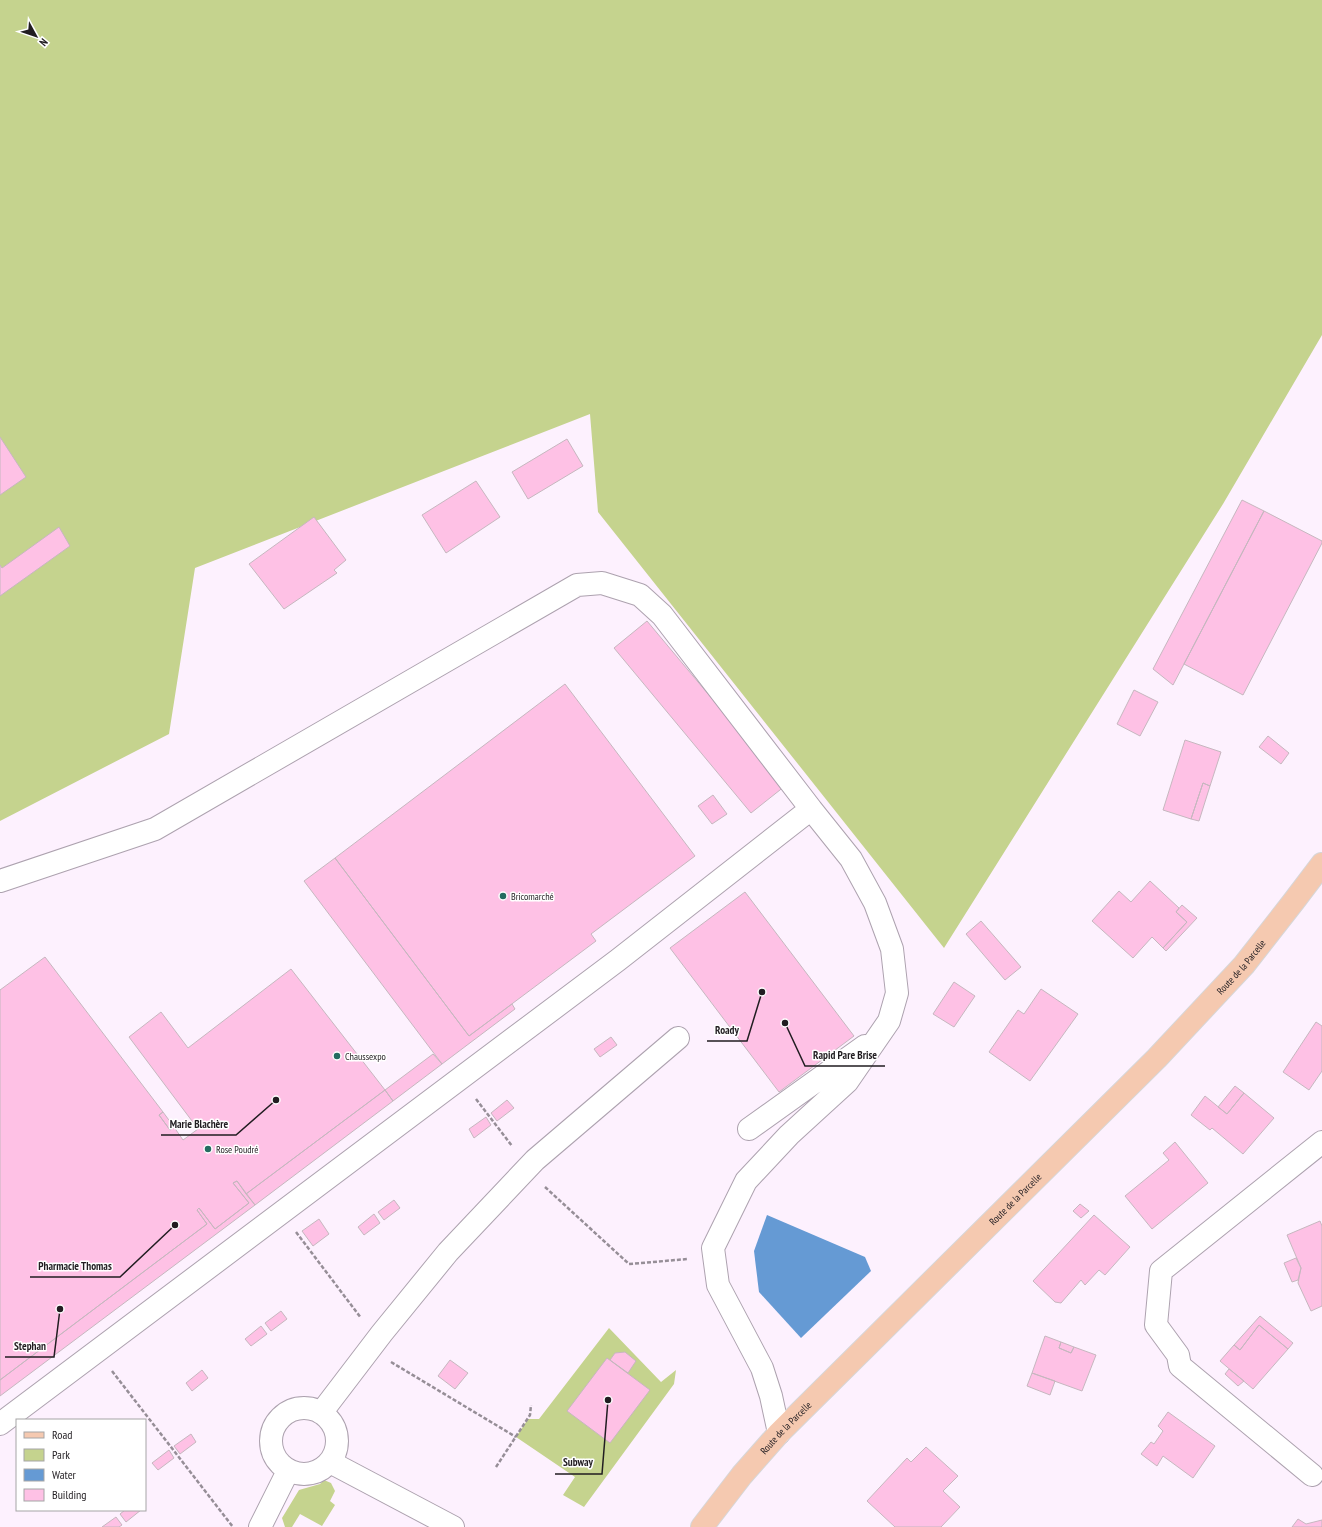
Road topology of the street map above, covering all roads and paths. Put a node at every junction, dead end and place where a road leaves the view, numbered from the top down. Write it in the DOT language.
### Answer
graph roads {
  1 [pos="811,809"];
  2 [pos="1322,864"];
  3 [pos="0,881"];
  4 [pos="878,1037"];
  5 [pos="678,1038"];
  6 [pos="461,1079"];
  7 [pos="749,1129"];
  8 [pos="1322,1142"];
  9 [pos="529,1166"];
  10 [pos="714,1257"];
  11 [pos="92,1355"];
  12 [pos="530,1405"];
  13 [pos="321,1413"];
  14 [pos="0,1424"];
  15 [pos="779,1433"];
  16 [pos="330,1462"];
  17 [pos="496,1467"];
  18 [pos="288,1471"];
  19 [pos="1312,1475"];
  20 [pos="234,1527"];
  21 [pos="260,1527"];
  22 [pos="453,1527"];
  23 [pos="702,1527"];
  1 -- 3 [label="street"];
  1 -- 4 [label="street"];
  1 -- 6 [label="street"];
  2 -- 15 [label="main road, Route de la Parcelle"];
  4 -- 7 [label="street"];
  4 -- 10 [label="street"];
  5 -- 9 [label="street"];
  6 -- 9 [label="path"];
  6 -- 11 [label="street"];
  8 -- 19 [label="street"];
  9 -- 10 [label="path"];
  9 -- 13 [label="street"];
  10 -- 15 [label="street"];
  11 -- 14 [label="street"];
  11 -- 20 [label="path"];
  12 -- 17 [label="path"];
  13 -- 16 [label="street"];
  13 -- 18 [label="street"];
  15 -- 23 [label="main road, Route de la Parcelle"];
  16 -- 18 [label="street"];
  16 -- 22 [label="street"];
  18 -- 21 [label="street"];
}
